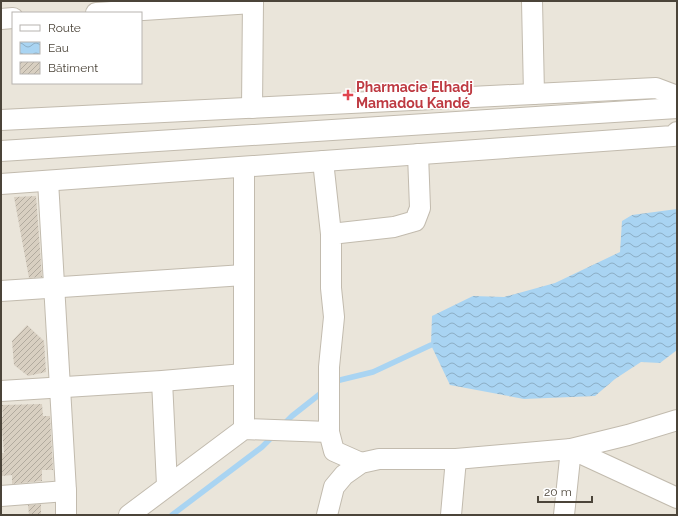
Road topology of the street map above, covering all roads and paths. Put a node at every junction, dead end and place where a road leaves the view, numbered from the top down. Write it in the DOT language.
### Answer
graph roads {
  1 [pos="532,1"];
  2 [pos="253,2"];
  3 [pos="110,12"];
  4 [pos="12,18"];
  5 [pos="1,19"];
  6 [pos="534,94"];
  7 [pos="675,105"];
  8 [pos="252,108"];
  9 [pos="1,120"];
  10 [pos="677,132"];
  11 [pos="1,151"];
  12 [pos="418,154"];
  13 [pos="323,161"];
  14 [pos="244,167"];
  15 [pos="48,181"];
  16 [pos="1,184"];
  17 [pos="331,234"];
  18 [pos="244,275"];
  19 [pos="54,288"];
  20 [pos="1,291"];
  21 [pos="244,374"];
  22 [pos="162,381"];
  23 [pos="60,387"];
  24 [pos="1,391"];
  25 [pos="677,420"];
  26 [pos="244,429"];
  27 [pos="329,432"];
  28 [pos="571,448"];
  29 [pos="456,459"];
  30 [pos="362,463"];
  31 [pos="167,485"];
  32 [pos="66,491"];
  33 [pos="1,496"];
  34 [pos="677,498"];
  35 [pos="66,515"];
  36 [pos="129,515"];
  37 [pos="328,515"];
  38 [pos="451,515"];
  39 [pos="564,515"];
  1 -- 6 [label="street"];
  2 -- 3 [label="street"];
  2 -- 8 [label="street"];
  4 -- 5 [label="street"];
  6 -- 7 [label="street"];
  6 -- 8 [label="street"];
  7 -- 11 [label="street"];
  8 -- 9 [label="street"];
  10 -- 12 [label="street"];
  12 -- 13 [label="street"];
  12 -- 17 [label="street"];
  13 -- 14 [label="street"];
  13 -- 17 [label="street"];
  14 -- 15 [label="street"];
  14 -- 18 [label="street"];
  15 -- 16 [label="street"];
  15 -- 19 [label="street"];
  17 -- 27 [label="street"];
  18 -- 19 [label="street"];
  18 -- 21 [label="street"];
  19 -- 20 [label="street"];
  19 -- 23 [label="street"];
  21 -- 22 [label="street"];
  21 -- 26 [label="street"];
  22 -- 23 [label="street"];
  22 -- 31 [label="street"];
  23 -- 24 [label="street"];
  23 -- 32 [label="street"];
  25 -- 28 [label="street"];
  26 -- 27 [label="street"];
  26 -- 31 [label="street"];
  27 -- 30 [label="street"];
  28 -- 29 [label="street"];
  28 -- 34 [label="street"];
  28 -- 39 [label="street"];
  29 -- 30 [label="street"];
  29 -- 38 [label="street"];
  30 -- 37 [label="street"];
  31 -- 36 [label="street"];
  32 -- 33 [label="street"];
  32 -- 35 [label="street"];
}
